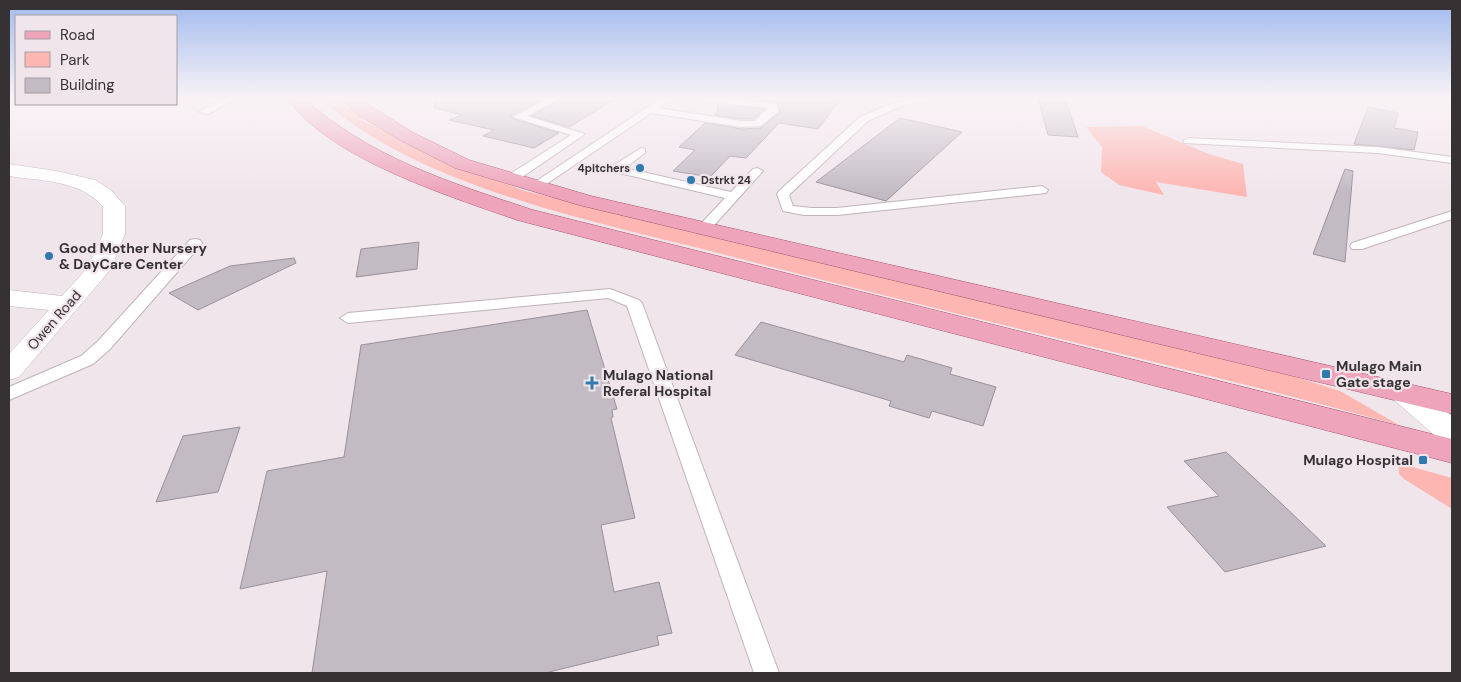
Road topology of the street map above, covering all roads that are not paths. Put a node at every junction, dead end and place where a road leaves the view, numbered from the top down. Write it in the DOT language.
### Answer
graph roads {
  1 [pos="334,130"];
  2 [pos="396,130"];
  3 [pos="565,130"];
  4 [pos="619,130"];
  5 [pos="852,130"];
  6 [pos="1188,141"];
  7 [pos="641,151"];
  8 [pos="1452,160"];
  9 [pos="9,170"];
  10 [pos="757,171"];
  11 [pos="511,179"];
  12 [pos="535,186"];
  13 [pos="1042,190"];
  14 [pos="734,196"];
  15 [pos="586,201"];
  16 [pos="1452,215"];
  17 [pos="561,224"];
  18 [pos="703,229"];
  19 [pos="195,243"];
  20 [pos="1358,246"];
  21 [pos="9,298"];
  22 [pos="68,304"];
  23 [pos="348,318"];
  24 [pos="9,371"];
  25 [pos="1405,393"];
  26 [pos="9,394"];
  27 [pos="1452,404"];
  28 [pos="1452,433"];
  29 [pos="1452,451"];
  30 [pos="767,673"];
  1 -- 17 [label="main road"];
  2 -- 11 [label="main road"];
  3 -- 11 [label="lane"];
  4 -- 12 [label="lane"];
  5 -- 13 [label="lane"];
  6 -- 8 [label="lane"];
  7 -- 14 [label="lane"];
  9 -- 22 [label="street, Owen Road"];
  10 -- 14 [label="lane"];
  11 -- 12 [label="main road"];
  12 -- 15 [label="main road"];
  14 -- 18 [label="lane"];
  15 -- 17 [label="main road"];
  15 -- 18 [label="main road"];
  16 -- 20 [label="lane"];
  17 -- 29 [label="main road"];
  18 -- 25 [label="main road"];
  19 -- 26 [label="lane"];
  21 -- 22 [label="street"];
  22 -- 24 [label="street, Owen Road"];
  23 -- 30 [label="lane"];
  25 -- 27 [label="main road"];
  25 -- 28 [label="street"];
}
